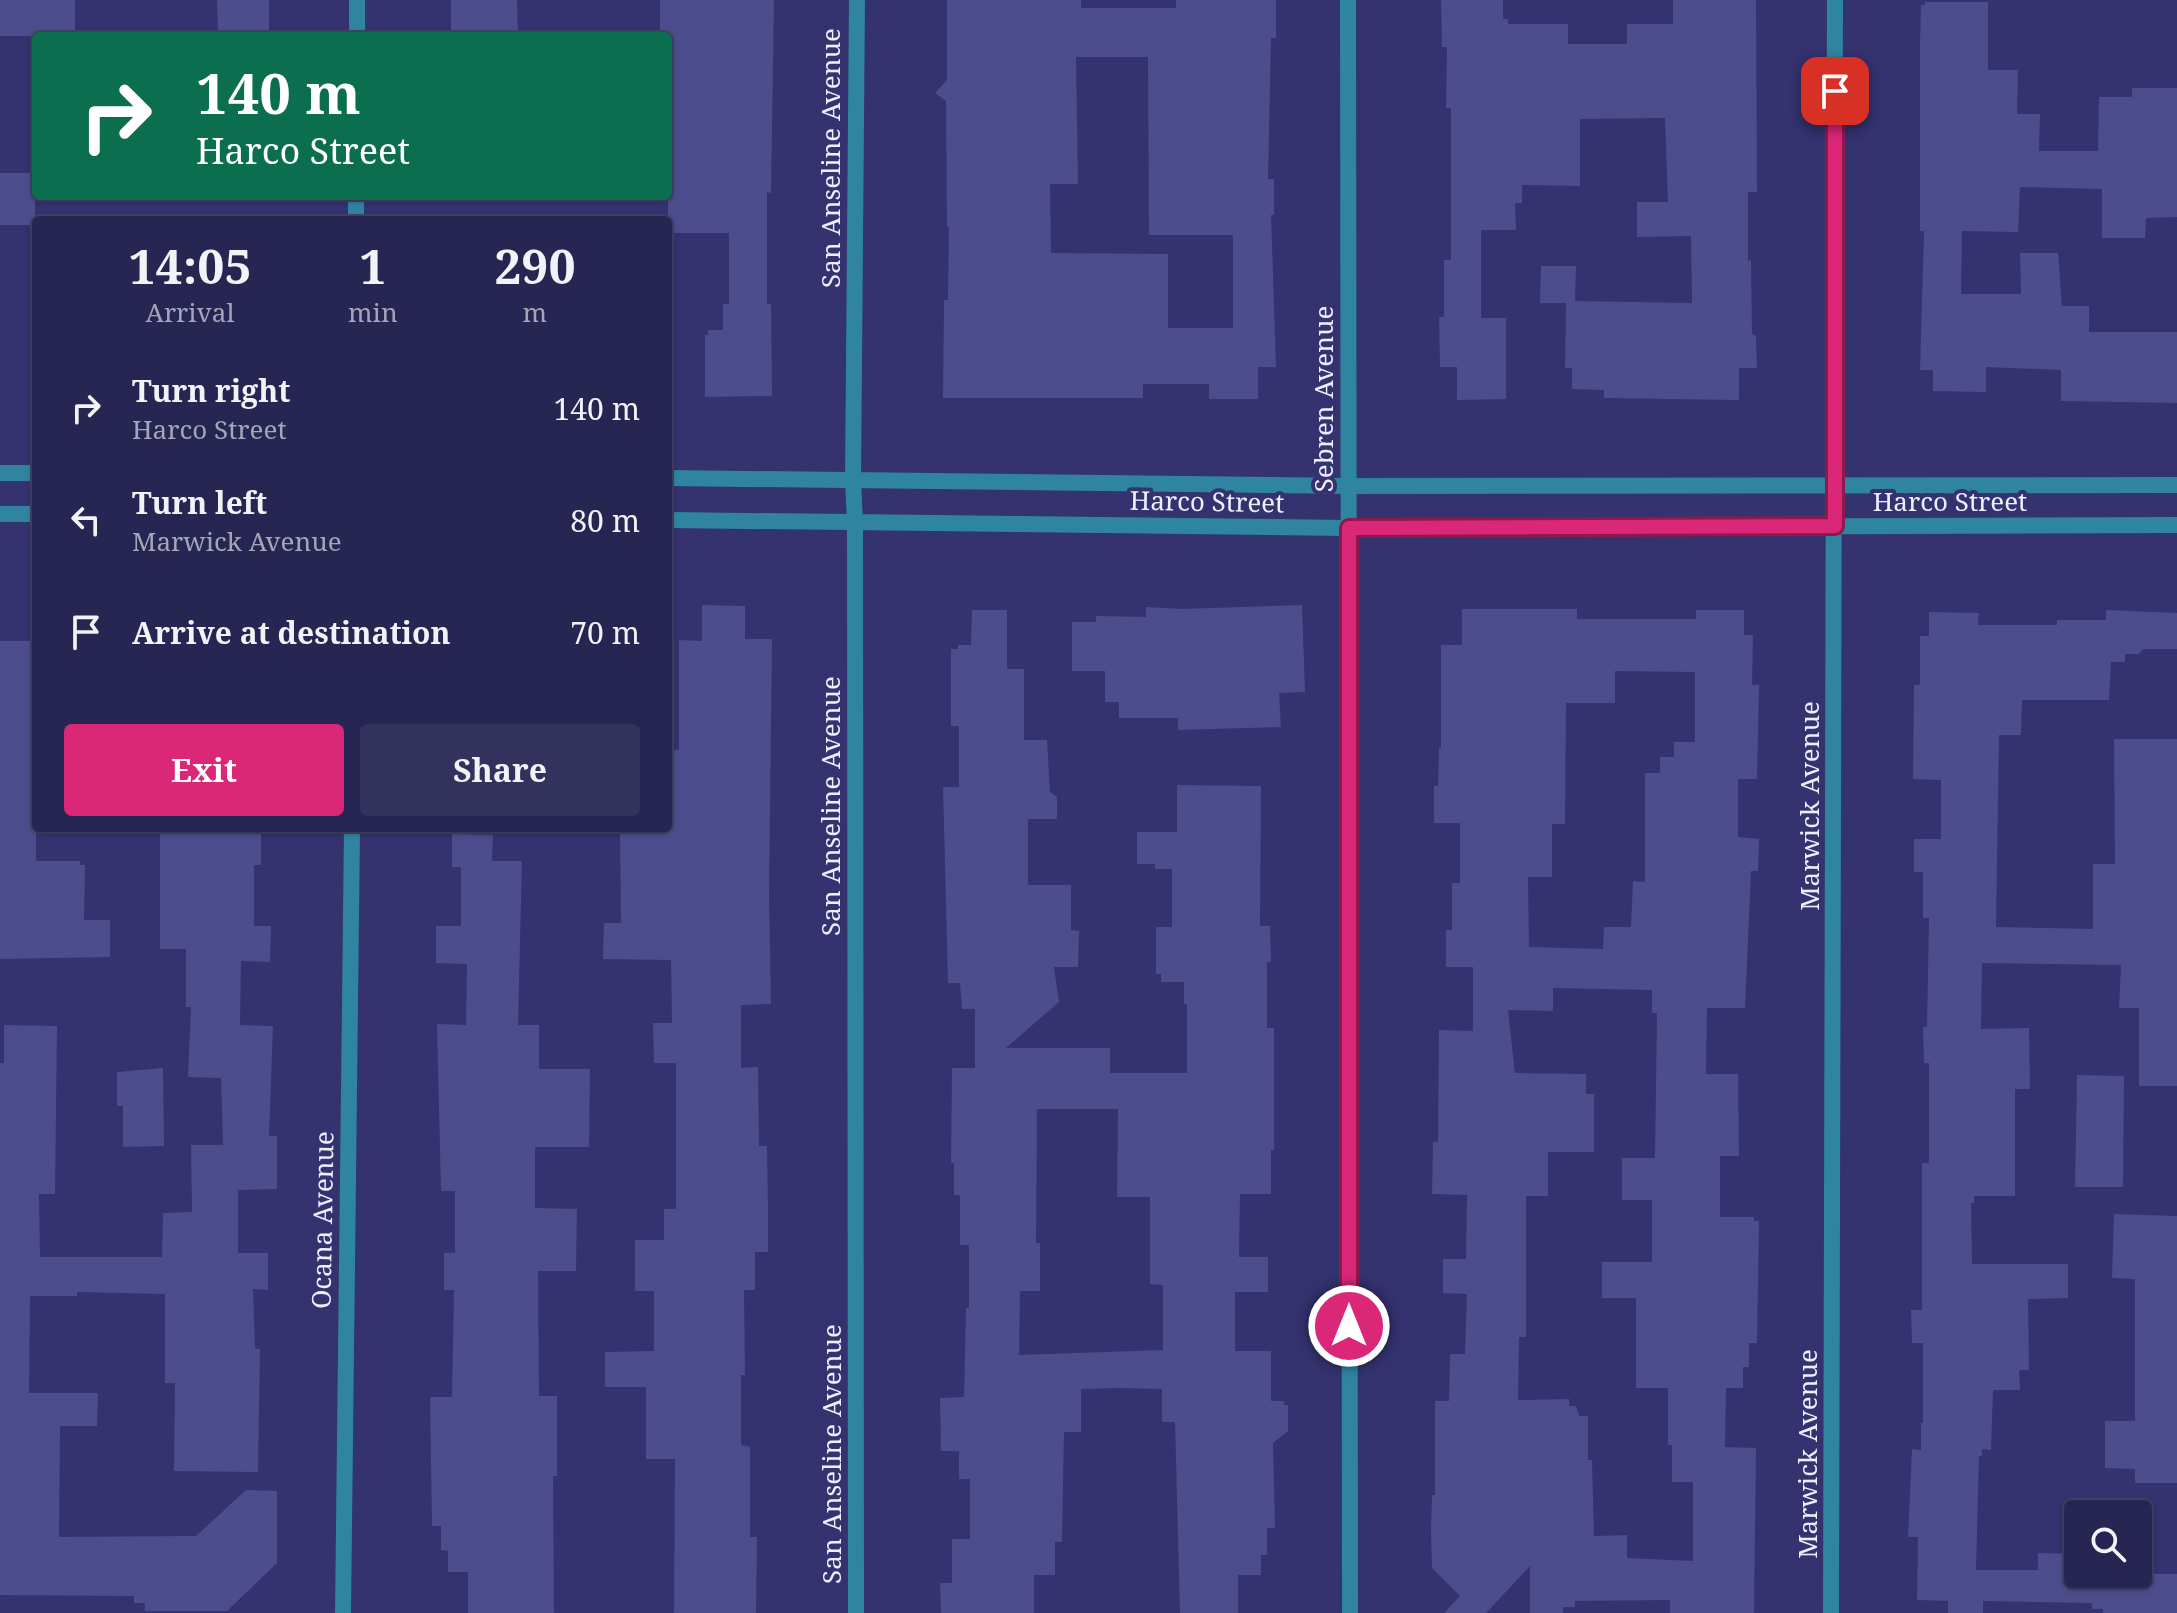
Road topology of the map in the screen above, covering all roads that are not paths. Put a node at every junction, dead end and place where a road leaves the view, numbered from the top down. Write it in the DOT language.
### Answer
graph roads {
  1 [pos="357,0"];
  2 [pos="857,0"];
  3 [pos="1348,0"];
  4 [pos="1835,0"];
  5 [pos="357,32"];
  6 [pos="0,473"];
  7 [pos="32,473"];
  8 [pos="672,478"];
  9 [pos="853,480"];
  10 [pos="1834,484"];
  11 [pos="2177,485"];
  12 [pos="1347,486"];
  13 [pos="0,514"];
  14 [pos="32,514"];
  15 [pos="672,520"];
  16 [pos="855,523"];
  17 [pos="2177,525"];
  18 [pos="1835,526"];
  19 [pos="1349,528"];
  20 [pos="352,832"];
  21 [pos="343,1613"];
  22 [pos="856,1613"];
  23 [pos="1350,1613"];
  24 [pos="1831,1613"];
  1 -- 5 [label="street"];
  2 -- 9 [label="street, San Anseline Avenue"];
  3 -- 12 [label="street, Sebren Avenue"];
  4 -- 10 [label="street, Marwick Avenue"];
  6 -- 7 [label="street"];
  8 -- 9 [label="street, Harco Street"];
  9 -- 12 [label="street, Harco Street"];
  9 -- 16 [label="street, San Anseline Avenue"];
  10 -- 11 [label="street, Harco Street"];
  10 -- 12 [label="street, Harco Street"];
  10 -- 18 [label="street, Marwick Avenue"];
  12 -- 19 [label="street, Sebren Avenue"];
  13 -- 14 [label="street"];
  15 -- 16 [label="street, Harco Street"];
  16 -- 19 [label="street, Harco Street"];
  16 -- 22 [label="street, San Anseline Avenue"];
  17 -- 18 [label="street, Harco Street"];
  18 -- 19 [label="street, Harco Street"];
  18 -- 24 [label="street, Marwick Avenue"];
  19 -- 23 [label="street, Sebren Avenue"];
  20 -- 21 [label="street, Ocana Avenue"];
}
